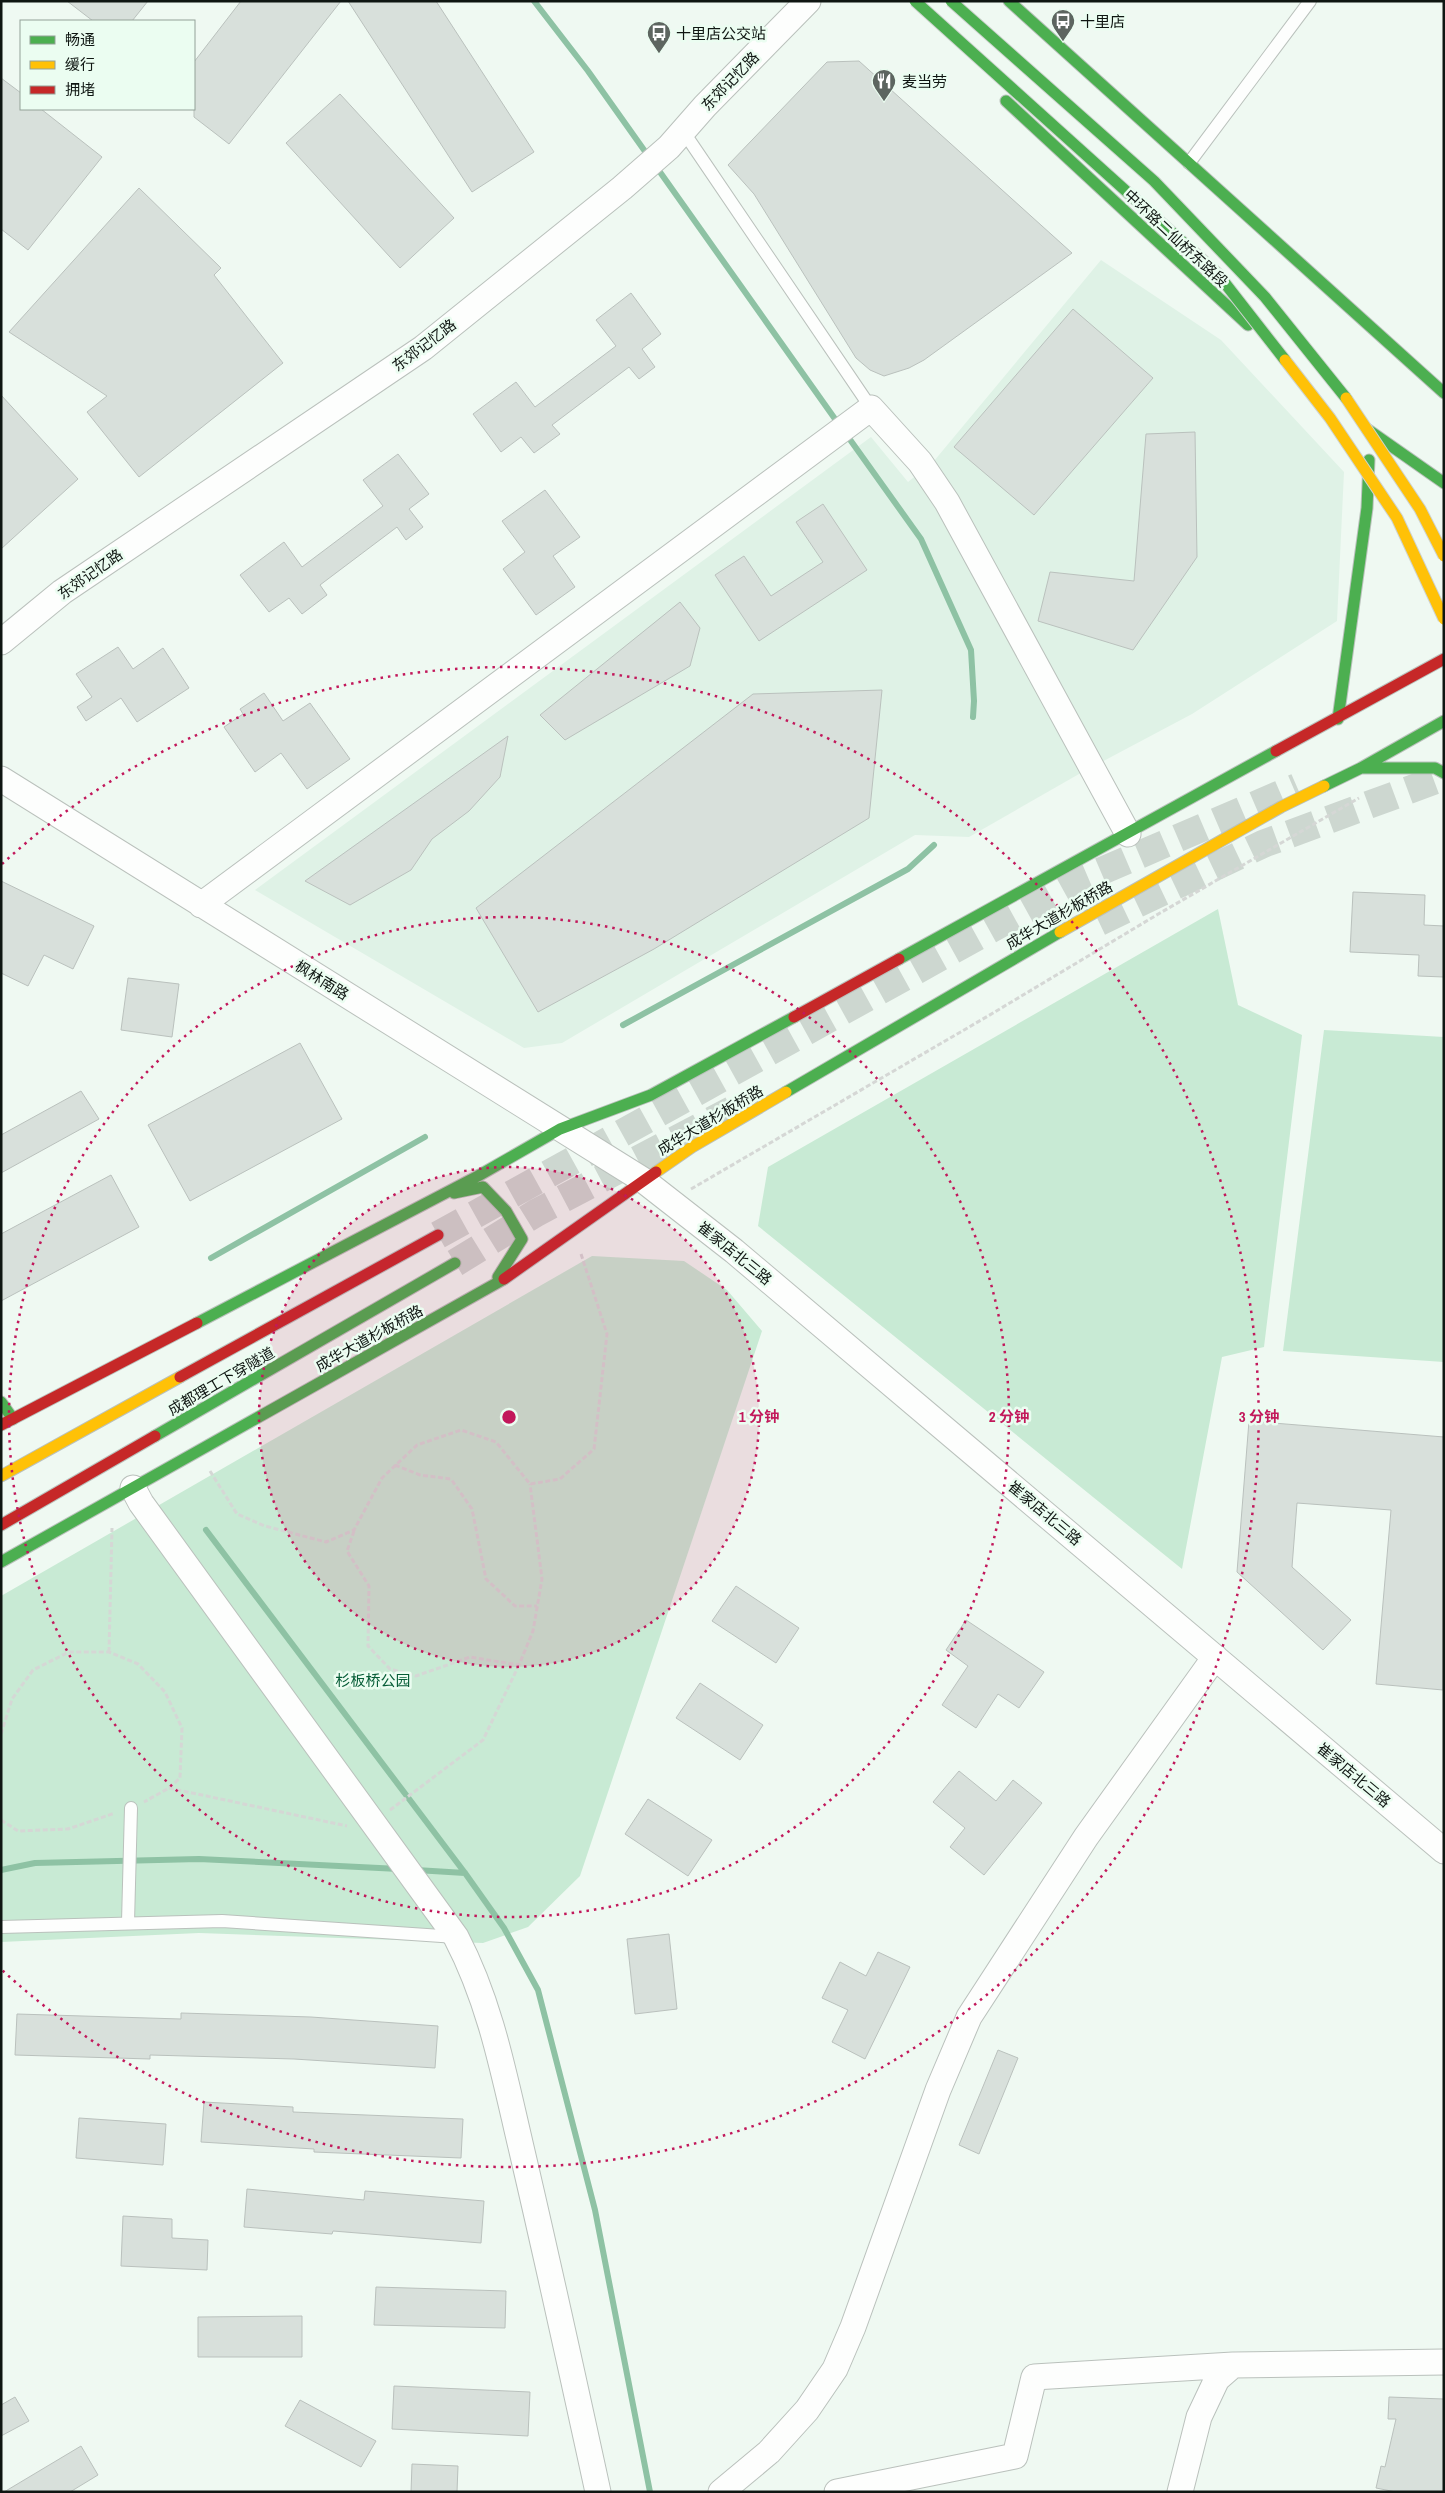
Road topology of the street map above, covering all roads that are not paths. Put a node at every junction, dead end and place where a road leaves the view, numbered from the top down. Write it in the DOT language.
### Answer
graph roads {
  1 [pos="808,1"];
  2 [pos="951,1"];
  3 [pos="1009,1"];
  4 [pos="1310,1"];
  5 [pos="911,5"];
  6 [pos="950,48"];
  7 [pos="1000,95"];
  8 [pos="676,139"];
  9 [pos="1189,163"];
  10 [pos="1444,393"];
  11 [pos="862,415"];
  12 [pos="1343,417"];
  13 [pos="1444,483"];
  14 [pos="1444,556"];
  15 [pos="1444,618"];
  16 [pos="1,642"];
  17 [pos="1444,659"];
  18 [pos="1338,719"];
  19 [pos="1444,721"];
  20 [pos="1361,768"];
  21 [pos="1444,773"];
  22 [pos="1,779"];
  23 [pos="1128,834"];
  24 [pos="202,905"];
  25 [pos="560,1129"];
  26 [pos="642,1180"];
  27 [pos="438,1197"];
  28 [pos="438,1235"];
  29 [pos="455,1263"];
  30 [pos="492,1286"];
  31 [pos="1,1402"];
  32 [pos="13,1419"];
  33 [pos="1,1425"];
  34 [pos="1,1476"];
  35 [pos="137,1495"];
  36 [pos="1,1525"];
  37 [pos="1,1562"];
  38 [pos="1215,1657"];
  39 [pos="131,1808"];
  40 [pos="1444,1851"];
  41 [pos="128,1922"];
  42 [pos="1,1926"];
  43 [pos="456,1938"];
  44 [pos="1444,2362"];
  45 [pos="1233,2365"];
  46 [pos="598,2492"];
  47 [pos="721,2492"];
  48 [pos="837,2492"];
  49 [pos="1180,2492"];
  1 -- 8 [label="street, 东郊记忆路"];
  2 -- 14 [label="main road, bridge"];
  3 -- 9 [label="main road"];
  4 -- 9 [label="lane"];
  5 -- 6 [label="main road"];
  5 -- 15 [label="main road, bridge"];
  7 -- 13 [label="main road, 中环路二仙桥东路段"];
  8 -- 11 [label="lane"];
  8 -- 16 [label="street, 东郊记忆路"];
  9 -- 10 [label="main road"];
  11 -- 23 [label="street"];
  11 -- 24 [label="street"];
  12 -- 18 [label="main road"];
  17 -- 18 [label="main road"];
  18 -- 23 [label="main road"];
  19 -- 20 [label="main road, 成华大道杉板桥路"];
  20 -- 21 [label="main road"];
  20 -- 26 [label="main road, 成华大道杉板桥路"];
  22 -- 24 [label="street, 枫林南路"];
  23 -- 25 [label="main road"];
  24 -- 25 [label="street, 枫林南路"];
  25 -- 26 [label="street, 枫林南路"];
  25 -- 27 [label="main road"];
  26 -- 30 [label="main road, 成华大道杉板桥路"];
  26 -- 38 [label="street, 崔家店北三路"];
  27 -- 30 [label="main road"];
  27 -- 32 [label="main road"];
  28 -- 34 [label="main road, 成都理工下穿隧道"];
  29 -- 36 [label="main road, 成都理工下穿隧道"];
  30 -- 35 [label="main road, 成华大道杉板桥路"];
  31 -- 32 [label="main road"];
  32 -- 33 [label="main road"];
  35 -- 37 [label="main road, 成华大道杉板桥路"];
  35 -- 43 [label="street"];
  38 -- 40 [label="street, 崔家店北三路"];
  38 -- 47 [label="street"];
  39 -- 41 [label="lane"];
  41 -- 42 [label="lane"];
  41 -- 43 [label="lane"];
  43 -- 46 [label="street"];
  44 -- 45 [label="street"];
  45 -- 48 [label="street"];
  45 -- 49 [label="street"];
}
